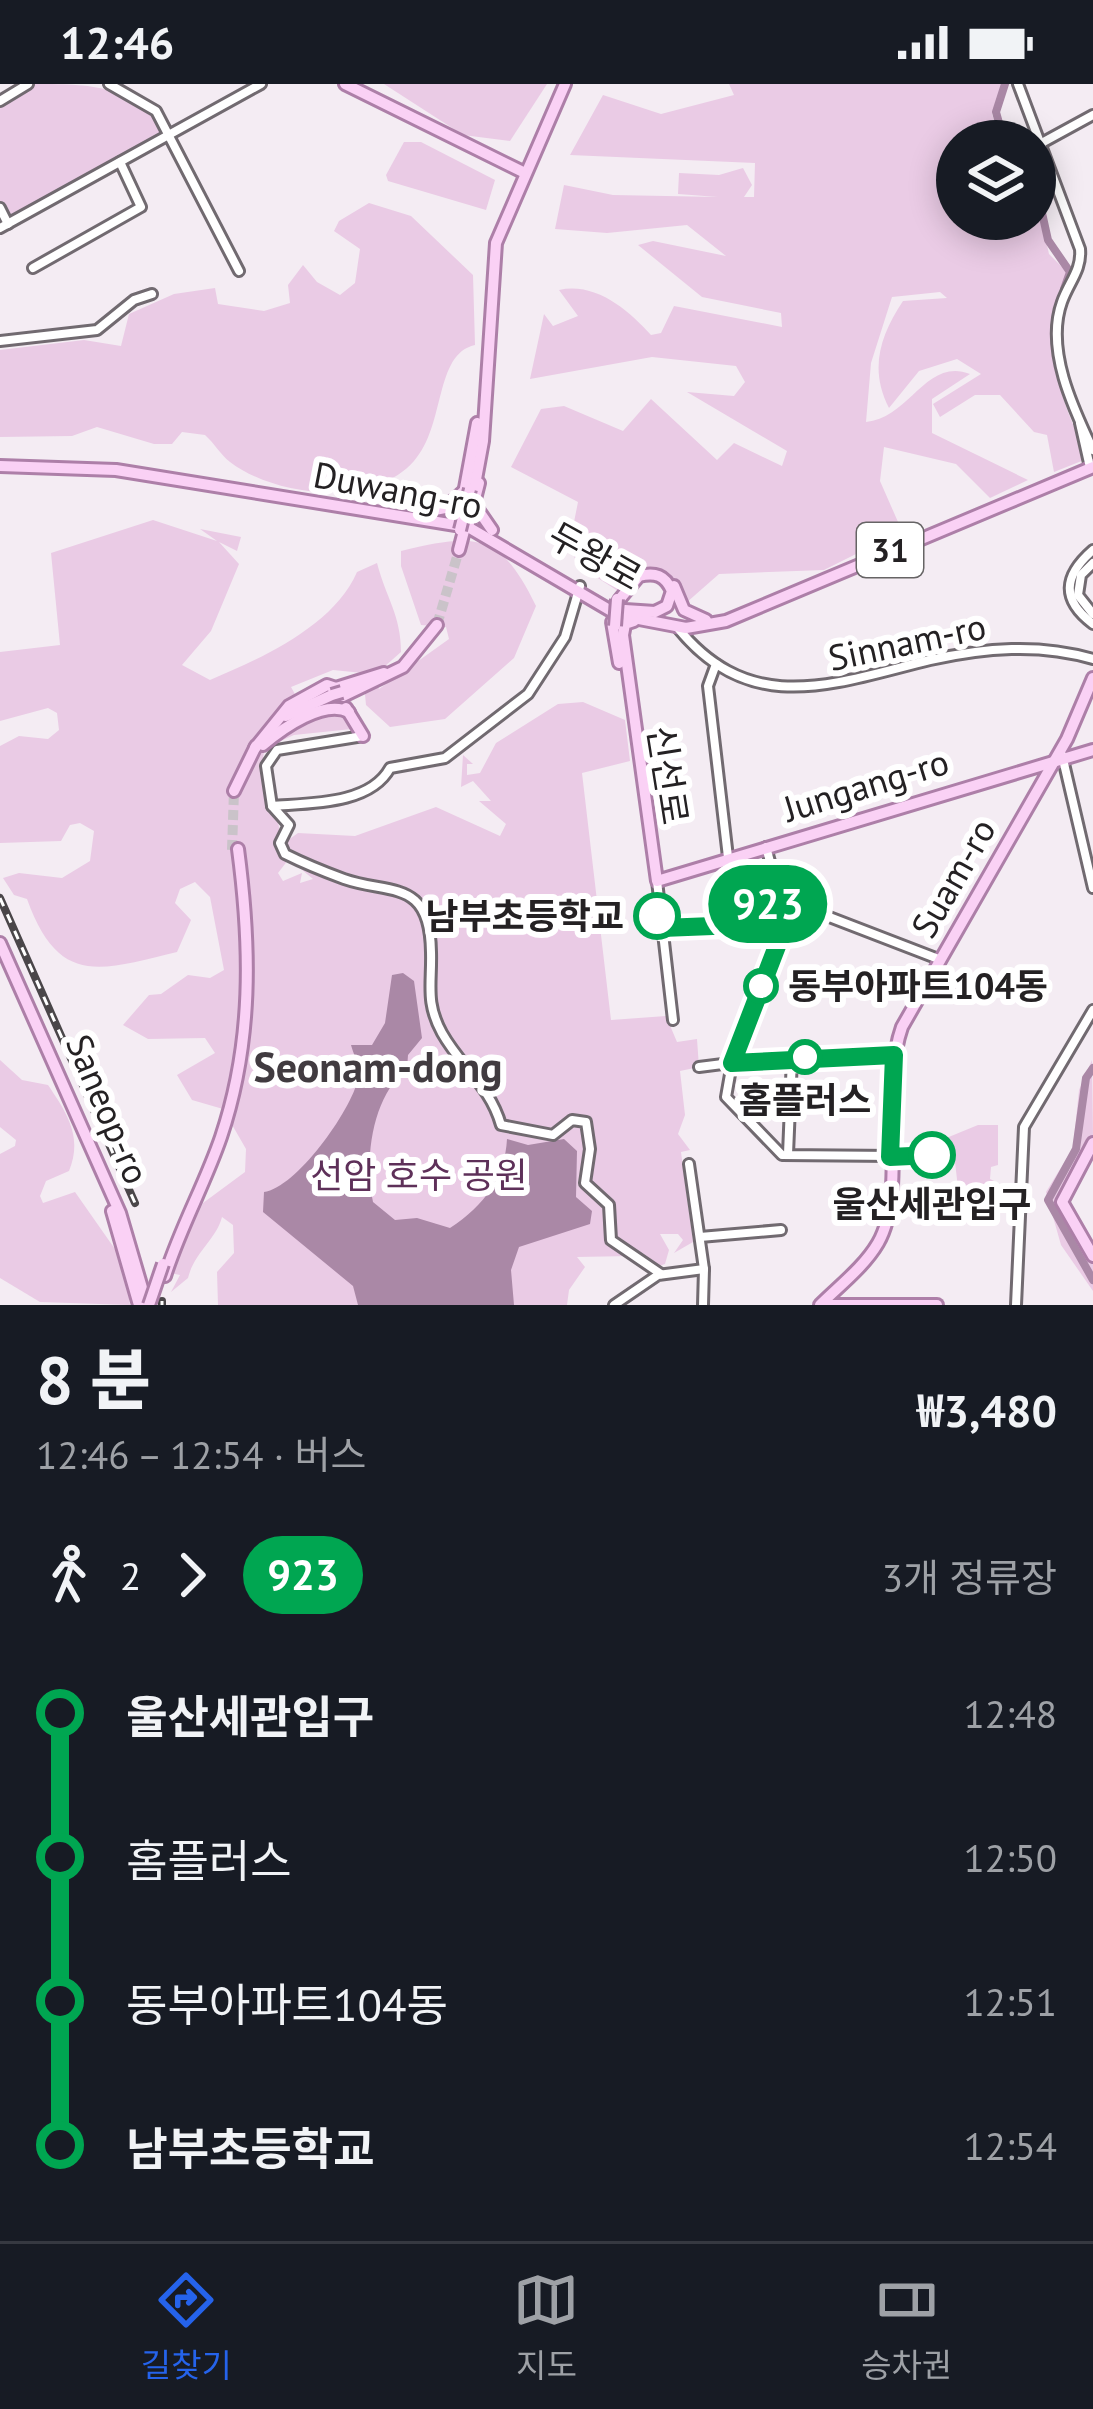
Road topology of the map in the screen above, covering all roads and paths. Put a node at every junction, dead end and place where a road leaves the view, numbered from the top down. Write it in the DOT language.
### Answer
graph roads {
  1 [pos="28,84"];
  2 [pos="110,84"];
  3 [pos="261,84"];
  4 [pos="345,84"];
  5 [pos="563,84"];
  6 [pos="1018,84"];
  7 [pos="0,101"];
  8 [pos="1093,115"];
  9 [pos="1030,120"];
  10 [pos="1056,135"];
  11 [pos="169,136"];
  12 [pos="120,162"];
  13 [pos="521,171"];
  14 [pos="1056,190"];
  15 [pos="0,208"];
  16 [pos="4,226"];
  17 [pos="33,268"];
  18 [pos="239,271"];
  19 [pos="152,294"];
  20 [pos="0,341"];
  21 [pos="1092,459"];
  22 [pos="0,464"];
  23 [pos="469,494"];
  24 [pos="419,513"];
  25 [pos="463,525"];
  26 [pos="492,530"];
  27 [pos="457,549"];
  28 [pos="1092,551"];
  29 [pos="1093,563"];
  30 [pos="578,589"];
  31 [pos="594,602"];
  32 [pos="620,603"];
  33 [pos="1093,614"];
  34 [pos="638,621"];
  35 [pos="702,621"];
  36 [pos="1093,624"];
  37 [pos="677,627"];
  38 [pos="1093,659"];
  39 [pos="409,661"];
  40 [pos="716,664"];
  41 [pos="1093,678"];
  42 [pos="1093,692"];
  43 [pos="337,694"];
  44 [pos="627,694"];
  45 [pos="350,712"];
  46 [pos="363,736"];
  47 [pos="259,746"];
  48 [pos="1063,752"];
  49 [pos="1087,752"];
  50 [pos="237,792"];
  51 [pos="272,806"];
  52 [pos="766,846"];
  53 [pos="235,850"];
  54 [pos="728,857"];
  55 [pos="655,881"];
  56 [pos="1093,888"];
  57 [pos="794,902"];
  58 [pos="660,923"];
  59 [pos="647,928"];
  60 [pos="0,943"];
  61 [pos="0,955"];
  62 [pos="943,961"];
  63 [pos="1093,1010"];
  64 [pos="673,1020"];
  65 [pos="795,1054"];
  66 [pos="897,1054"];
  67 [pos="732,1061"];
  68 [pos="699,1067"];
  69 [pos="1093,1143"];
  70 [pos="788,1154"];
  71 [pos="892,1156"];
  72 [pos="689,1164"];
  73 [pos="781,1231"];
  74 [pos="700,1238"];
  75 [pos="1093,1256"];
  76 [pos="704,1269"];
  77 [pos="661,1274"];
  78 [pos="848,1285"];
  79 [pos="850,1304"];
  80 [pos="875,1304"];
  81 [pos="147,1305"];
  82 [pos="614,1305"];
  83 [pos="703,1305"];
  84 [pos="824,1305"];
  85 [pos="937,1305"];
  86 [pos="1016,1305"];
  1 -- 7 [label="street"];
  2 -- 11 [label="street"];
  3 -- 11 [label="street"];
  4 -- 13 [label="main road"];
  5 -- 13 [label="main road"];
  6 -- 9 [label="street"];
  8 -- 10 [label="street"];
  11 -- 12 [label="street"];
  11 -- 18 [label="street"];
  12 -- 16 [label="street"];
  12 -- 17 [label="street"];
  13 -- 23 [label="main road"];
  14 -- 21 [label="street"];
  15 -- 16 [label="street"];
  19 -- 20 [label="street"];
  21 -- 35 [label="main road"];
  21 -- 37 [label="main road, Duwang-ro / 31"];
  22 -- 24 [label="main road, Duwang-ro / 31"];
  22 -- 25 [label="main road, Duwang-ro / 31"];
  23 -- 24 [label="main road"];
  23 -- 25 [label="main road, bridge"];
  23 -- 26 [label="main road"];
  24 -- 25 [label="main road, Duwang-ro / 31"];
  25 -- 26 [label="main road, 두왕로"];
  25 -- 27 [label="main road"];
  25 -- 30 [label="main road, Duwang-ro / 31"];
  26 -- 30 [label="main road, 두왕로"];
  28 -- 36 [label="street"];
  29 -- 33 [label="street"];
  30 -- 31 [label="main road, Duwang-ro / 31"];
  30 -- 32 [label="main road, 두왕로"];
  30 -- 51 [label="street"];
  31 -- 34 [label="main road, Duwang-ro / 31"];
  31 -- 44 [label="main road"];
  32 -- 32 [label="main road"];
  32 -- 35 [label="main road, 두왕로"];
  32 -- 35 [label="main road"];
  32 -- 44 [label="main road, bridge"];
  34 -- 37 [label="main road, Duwang-ro / 31"];
  34 -- 44 [label="main road"];
  37 -- 40 [label="street, Sinnam-ro"];
  38 -- 40 [label="street, Sinnam-ro"];
  39 -- 43 [label="main road"];
  39 -- 43 [label="main road"];
  39 -- 45 [label="main road"];
  40 -- 54 [label="street"];
  41 -- 48 [label="main road, Suam-ro"];
  42 -- 48 [label="main road, Suam-ro"];
  43 -- 45 [label="main road"];
  43 -- 47 [label="main road"];
  44 -- 55 [label="main road"];
  45 -- 46 [label="main road"];
  45 -- 47 [label="main road"];
  46 -- 51 [label="street"];
  47 -- 50 [label="main road"];
  48 -- 49 [label="main road, Jungang-ro"];
  48 -- 52 [label="main road, Jungang-ro"];
  48 -- 56 [label="street"];
  48 -- 62 [label="main road, Suam-ro"];
  51 -- 77 [label="street"];
  52 -- 54 [label="main road, Jungang-ro"];
  52 -- 57 [label="street"];
  53 -- 81 [label="main road, bridge"];
  54 -- 55 [label="main road, Jungang-ro"];
  55 -- 58 [label="street"];
  57 -- 62 [label="street"];
  57 -- 67 [label="street"];
  58 -- 59 [label="street"];
  58 -- 64 [label="street"];
  60 -- 81 [label="main road, Saneop-ro"];
  61 -- 81 [label="main road, Saneop-ro"];
  62 -- 66 [label="main road, Suam-ro"];
  63 -- 86 [label="street"];
  65 -- 66 [label="street"];
  65 -- 67 [label="street"];
  65 -- 67 [label="street"];
  65 -- 70 [label="street"];
  66 -- 71 [label="main road, Suam-ro"];
  67 -- 68 [label="street"];
  67 -- 70 [label="street"];
  69 -- 75 [label="main road"];
  70 -- 71 [label="street"];
  71 -- 78 [label="main road, Suam-ro"];
  71 -- 84 [label="main road, Suam-ro"];
  72 -- 74 [label="street"];
  73 -- 74 [label="street"];
  74 -- 76 [label="street"];
  76 -- 77 [label="street"];
  76 -- 83 [label="street"];
  77 -- 82 [label="street"];
  78 -- 80 [label="main road"];
  78 -- 84 [label="main road, Suam-ro"];
  79 -- 80 [label="main road"];
  79 -- 84 [label="main road"];
  80 -- 85 [label="main road"];
}
